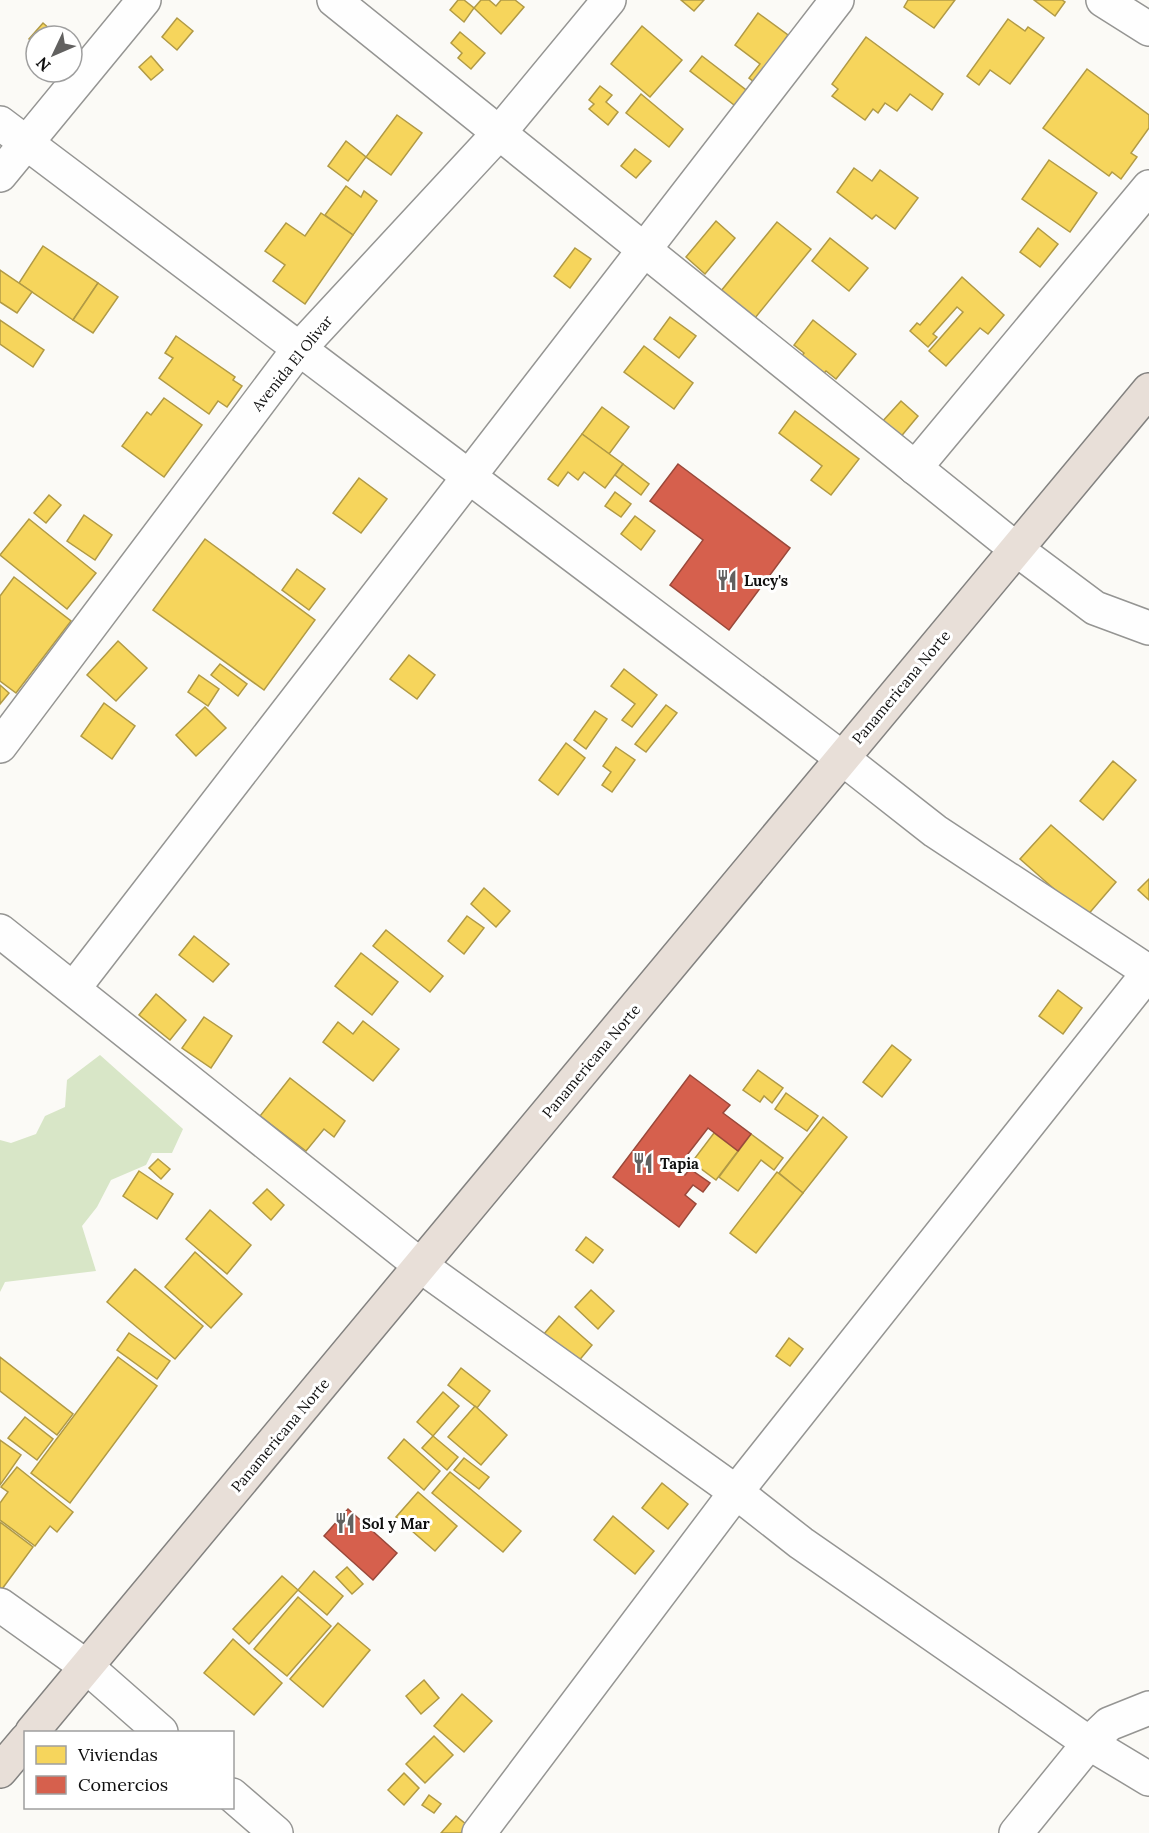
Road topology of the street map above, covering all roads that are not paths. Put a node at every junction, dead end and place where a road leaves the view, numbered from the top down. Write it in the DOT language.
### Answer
graph roads {
  1 [pos="144,0"];
  2 [pos="334,0"];
  3 [pos="609,0"];
  4 [pos="837,0"];
  5 [pos="1104,0"];
  6 [pos="1149,29"];
  7 [pos="12,132"];
  8 [pos="499,133"];
  9 [pos="0,175"];
  10 [pos="1149,187"];
  11 [pos="643,249"];
  12 [pos="298,350"];
  13 [pos="1149,390"];
  14 [pos="915,468"];
  15 [pos="468,475"];
  16 [pos="1016,549"];
  17 [pos="1149,628"];
  18 [pos="0,746"];
  19 [pos="842,758"];
  20 [pos="0,931"];
  21 [pos="74,988"];
  22 [pos="421,1266"];
  23 [pos="736,1492"];
  24 [pos="0,1605"];
  25 [pos="87,1667"];
  26 [pos="1149,1708"];
  27 [pos="33,1731"];
  28 [pos="160,1731"];
  29 [pos="24,1742"];
  30 [pos="1089,1743"];
  31 [pos="0,1771"];
  32 [pos="1149,1779"];
  33 [pos="234,1797"];
  34 [pos="276,1833"];
  35 [pos="479,1833"];
  36 [pos="1016,1833"];
  1 -- 7 [label="street"];
  2 -- 8 [label="street"];
  3 -- 8 [label="street, Avenida El Olivar"];
  4 -- 11 [label="street"];
  5 -- 6 [label="street"];
  7 -- 9 [label="street"];
  7 -- 12 [label="street"];
  8 -- 11 [label="street"];
  8 -- 12 [label="street, Avenida El Olivar"];
  10 -- 14 [label="street"];
  11 -- 14 [label="street"];
  11 -- 15 [label="street"];
  12 -- 15 [label="street"];
  12 -- 18 [label="street, Avenida El Olivar"];
  13 -- 16 [label="highway, Panamericana Norte"];
  14 -- 16 [label="street"];
  15 -- 19 [label="street"];
  15 -- 21 [label="street"];
  16 -- 17 [label="street"];
  16 -- 19 [label="highway, Panamericana Norte"];
  19 -- 22 [label="highway, Panamericana Norte"];
  19 -- 23 [label="street"];
  20 -- 21 [label="street"];
  21 -- 22 [label="street"];
  22 -- 23 [label="street"];
  22 -- 25 [label="highway, Panamericana Norte"];
  23 -- 30 [label="street"];
  23 -- 35 [label="street"];
  24 -- 25 [label="street"];
  25 -- 27 [label="highway, Panamericana Norte"];
  25 -- 28 [label="street"];
  26 -- 30 [label="street"];
  29 -- 31 [label="highway"];
  30 -- 32 [label="street"];
  30 -- 36 [label="street"];
  33 -- 34 [label="street"];
}
